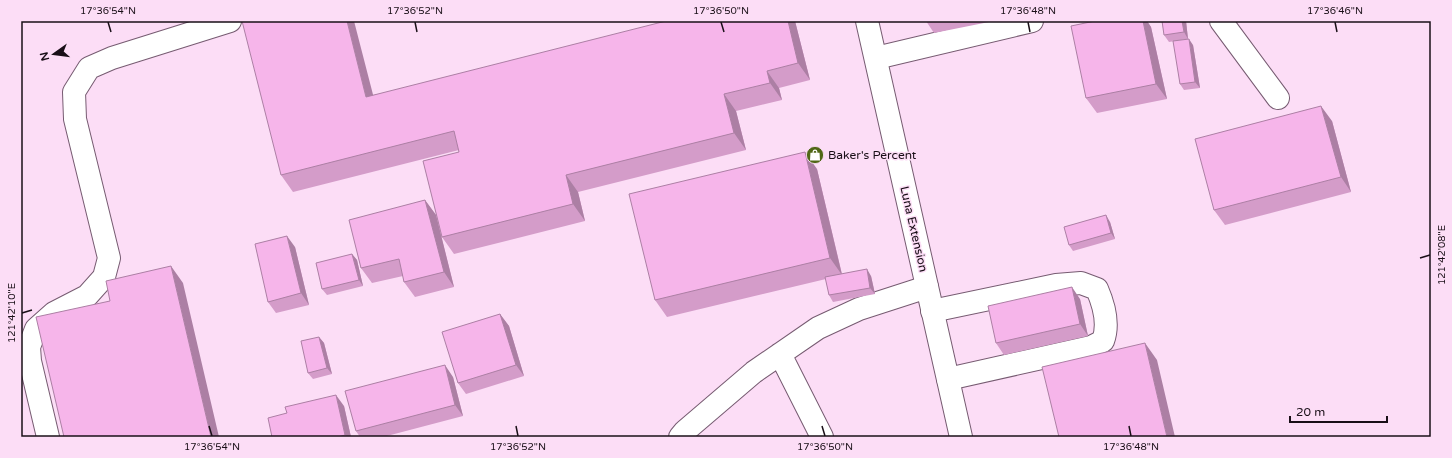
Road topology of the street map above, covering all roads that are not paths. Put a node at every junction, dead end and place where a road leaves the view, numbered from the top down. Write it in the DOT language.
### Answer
graph roads {
  1 [pos="230,21"];
  2 [pos="867,21"];
  3 [pos="1032,21"];
  4 [pos="1221,21"];
  5 [pos="876,58"];
  6 [pos="1278,98"];
  7 [pos="927,287"];
  8 [pos="932,312"];
  9 [pos="780,354"];
  10 [pos="948,379"];
  11 [pos="48,437"];
  12 [pos="680,437"];
  13 [pos="822,437"];
  14 [pos="961,437"];
  1 -- 11 [label="main road"];
  2 -- 5 [label="main road, Luna Extension"];
  3 -- 5 [label="main road"];
  4 -- 6 [label="main road"];
  5 -- 7 [label="main road, Luna Extension"];
  7 -- 8 [label="main road, Luna Extension"];
  7 -- 9 [label="main road"];
  8 -- 10 [label="main road, Luna Extension"];
  8 -- 10 [label="main road"];
  9 -- 12 [label="main road"];
  9 -- 13 [label="main road"];
  10 -- 14 [label="main road, Luna Extension"];
}
